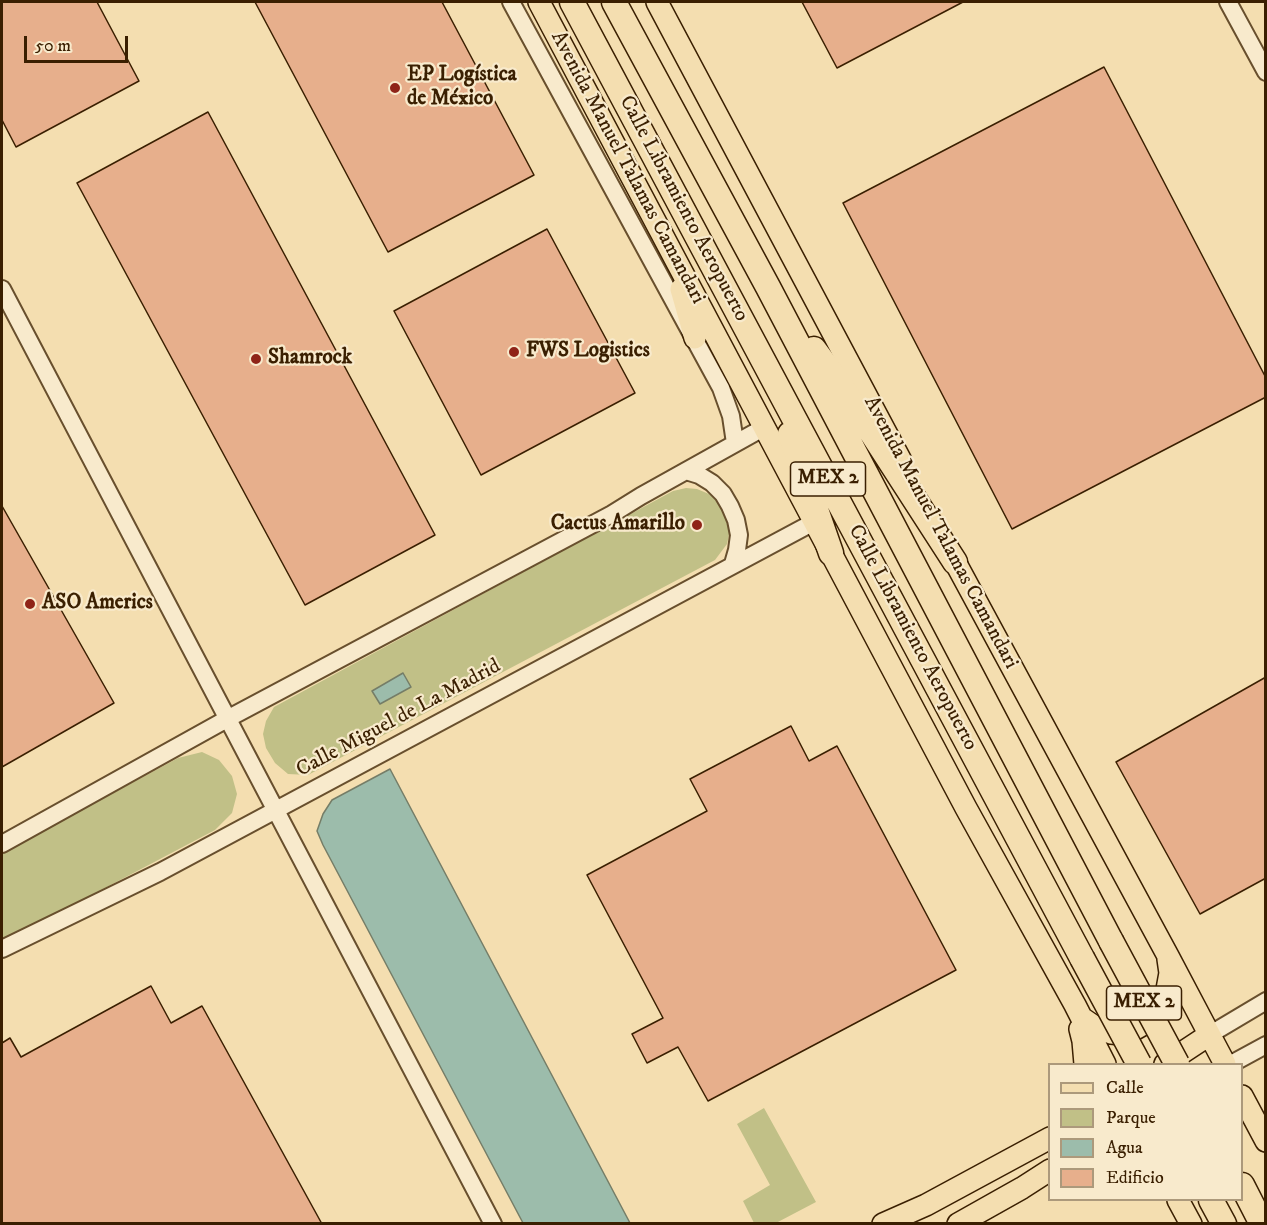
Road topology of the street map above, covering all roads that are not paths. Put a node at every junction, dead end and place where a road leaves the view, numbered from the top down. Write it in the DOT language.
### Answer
graph roads {
  1 [pos="511,2"];
  2 [pos="538,2"];
  3 [pos="572,2"];
  4 [pos="614,2"];
  5 [pos="657,2"];
  6 [pos="1227,2"];
  7 [pos="1266,72"];
  8 [pos="664,237"];
  9 [pos="768,287"];
  10 [pos="2,289"];
  11 [pos="694,338"];
  12 [pos="766,363"];
  13 [pos="764,428"];
  14 [pos="735,443"];
  15 [pos="686,471"];
  16 [pos="814,522"];
  17 [pos="831,553"];
  18 [pos="955,562"];
  19 [pos="733,564"];
  20 [pos="227,719"];
  21 [pos="275,810"];
  22 [pos="2,844"];
  23 [pos="2,949"];
  24 [pos="1168,956"];
  25 [pos="1266,1001"];
  26 [pos="1078,1011"];
  27 [pos="1209,1035"];
  28 [pos="1266,1045"];
  29 [pos="1085,1063"];
  30 [pos="1104,1063"];
  31 [pos="1138,1063"];
  32 [pos="1168,1063"];
  33 [pos="1176,1063"];
  34 [pos="1224,1063"];
  35 [pos="1235,1063"];
  36 [pos="1243,1098"];
  37 [pos="1243,1123"];
  38 [pos="1263,1137"];
  39 [pos="1048,1139"];
  40 [pos="1048,1171"];
  41 [pos="1048,1179"];
  42 [pos="1243,1187"];
  43 [pos="1022,1188"];
  44 [pos="1179,1201"];
  45 [pos="1211,1201"];
  46 [pos="493,1224"];
  47 [pos="883,1224"];
  48 [pos="958,1224"];
  49 [pos="1191,1224"];
  50 [pos="1224,1224"];
  51 [pos="1262,1224"];
  1 -- 11 [label="street"];
  2 -- 8 [label="main road, Avenida Manuel Talamas Camandari"];
  3 -- 12 [label="highway, Calle Libramiento Aeropuerto / MEX 2"];
  4 -- 9 [label="highway, Calle Libramiento Aeropuerto / MEX 2"];
  5 -- 18 [label="main road, Avenida Manuel Talamas Camandari"];
  6 -- 7 [label="street"];
  8 -- 11 [label="main road"];
  8 -- 13 [label="main road, Avenida Manuel Talamas Camandari"];
  9 -- 18 [label="highway"];
  9 -- 33 [label="highway, Calle Libramiento Aeropuerto / MEX 2, bridge"];
  10 -- 20 [label="street"];
  11 -- 14 [label="street"];
  12 -- 17 [label="highway"];
  12 -- 31 [label="highway, Calle Libramiento Aeropuerto / MEX 2, bridge"];
  13 -- 14 [label="street"];
  13 -- 16 [label="main road, Avenida Manuel Talamas Camandari"];
  14 -- 15 [label="street"];
  15 -- 19 [label="street"];
  15 -- 20 [label="street"];
  16 -- 17 [label="main road, Avenida Manuel Talamas Camandari"];
  16 -- 19 [label="street, Calle Miguel de La Madrid"];
  17 -- 26 [label="main road, Avenida Manuel Talamas Camandari"];
  18 -- 24 [label="main road, Avenida Manuel Talamas Camandari"];
  19 -- 21 [label="street, Calle Miguel de La Madrid"];
  20 -- 21 [label="street"];
  20 -- 22 [label="street"];
  21 -- 23 [label="street, Calle Miguel de La Madrid"];
  21 -- 46 [label="street"];
  24 -- 26 [label="main road"];
  24 -- 27 [label="main road, Avenida Manuel Talamas Camandari"];
  25 -- 27 [label="street"];
  26 -- 29 [label="main road"];
  26 -- 30 [label="main road, Avenida Manuel Talamas Camandari"];
  27 -- 32 [label="main road"];
  27 -- 34 [label="main road, Avenida Manuel Talamas Camandari"];
  28 -- 35 [label="street"];
  36 -- 38 [label="main road"];
  37 -- 38 [label="main road"];
  39 -- 47 [label="main road"];
  40 -- 43 [label="main road"];
  41 -- 43 [label="main road"];
  42 -- 51 [label="highway"];
  43 -- 48 [label="main road"];
  44 -- 49 [label="main road"];
  45 -- 50 [label="highway"];
}
